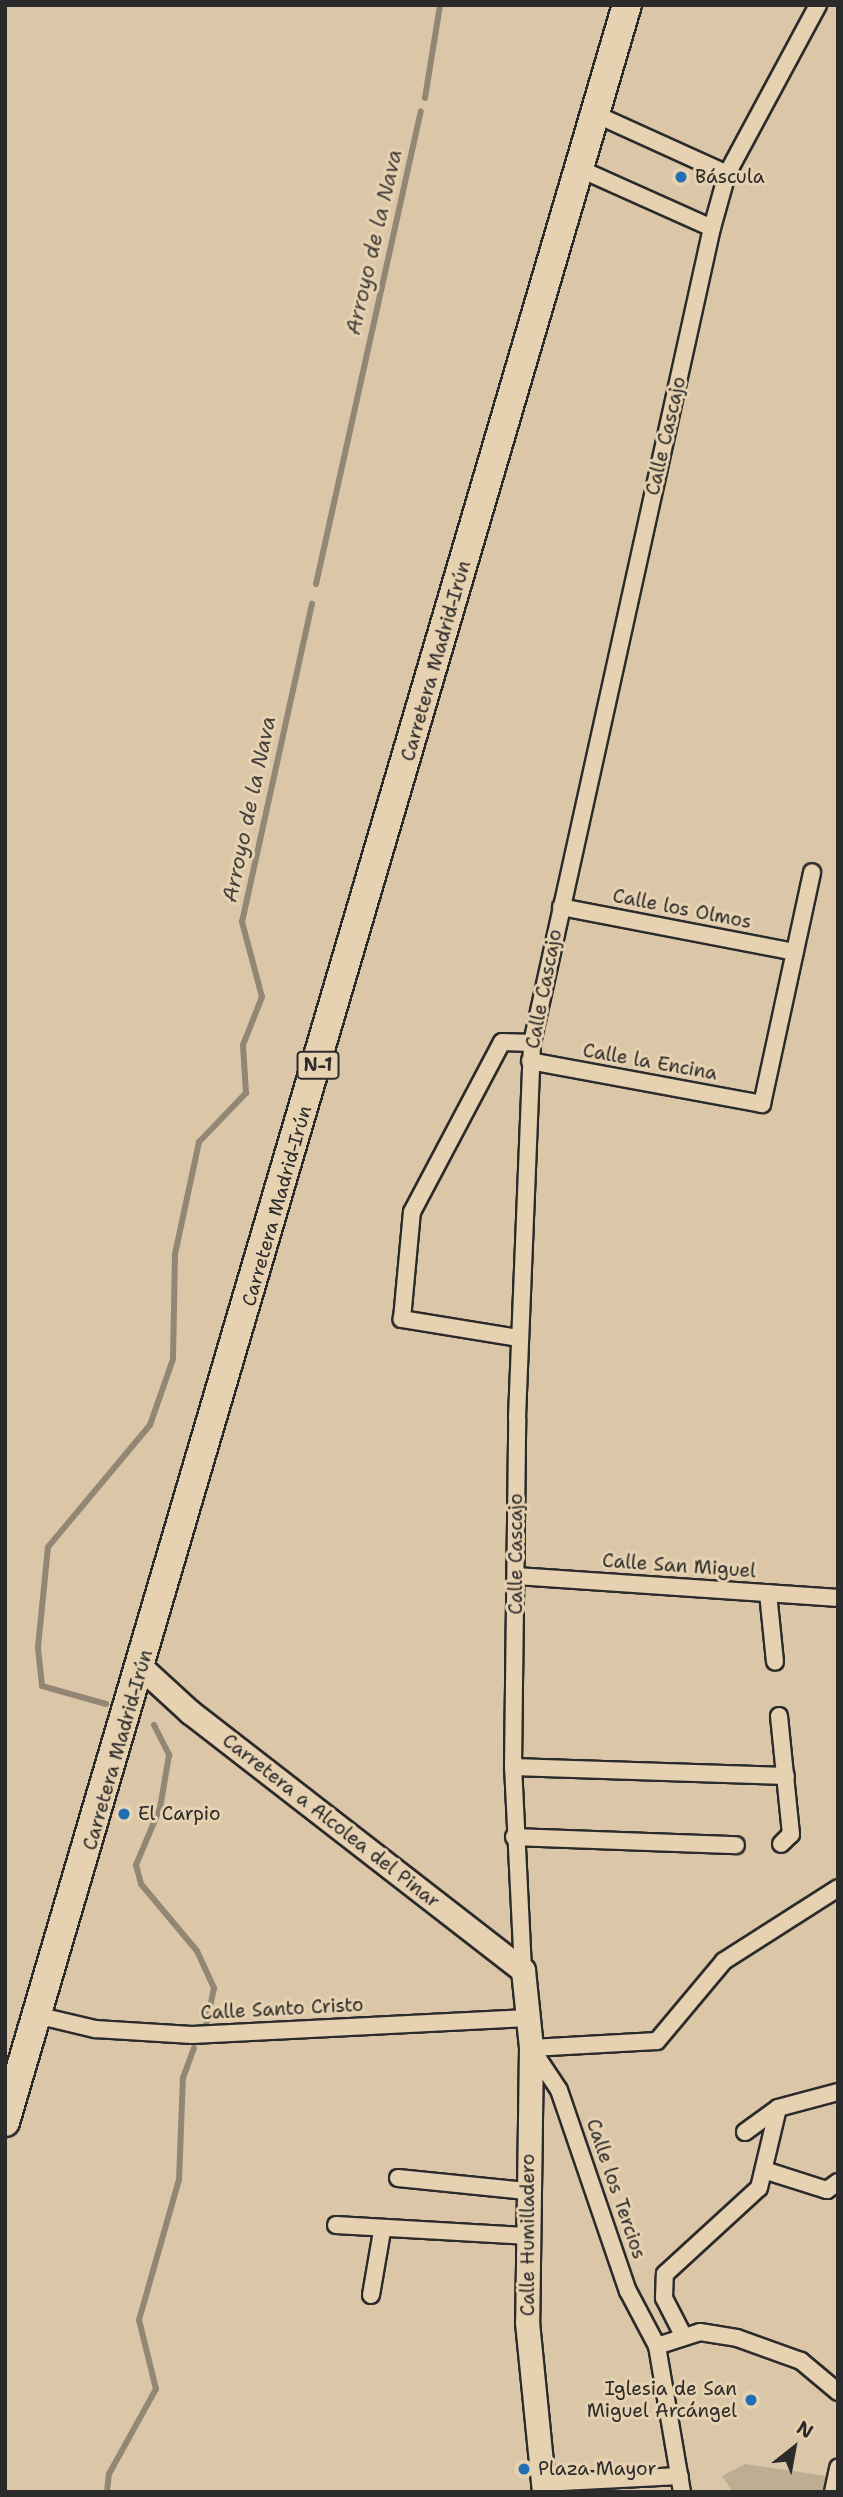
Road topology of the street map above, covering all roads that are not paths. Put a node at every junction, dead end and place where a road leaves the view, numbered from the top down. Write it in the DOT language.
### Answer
graph roads {
  1 [pos="627,5"];
  2 [pos="818,5"];
  3 [pos="595,114"];
  4 [pos="580,169"];
  5 [pos="727,174"];
  6 [pos="712,228"];
  7 [pos="811,872"];
  8 [pos="561,907"];
  9 [pos="794,952"];
  10 [pos="532,1043"];
  11 [pos="530,1061"];
  12 [pos="519,1338"];
  13 [pos="517,1576"];
  14 [pos="768,1593"];
  15 [pos="838,1598"];
  16 [pos="775,1662"];
  17 [pos="142,1668"];
  18 [pos="779,1716"];
  19 [pos="513,1767"];
  20 [pos="786,1776"];
  21 [pos="514,1837"];
  22 [pos="781,1844"];
  23 [pos="736,1845"];
  24 [pos="838,1888"];
  25 [pos="523,1970"];
  26 [pos="40,2016"];
  27 [pos="528,2018"];
  28 [pos="531,2048"];
  29 [pos="838,2092"];
  30 [pos="778,2108"];
  31 [pos="5,2123"];
  32 [pos="745,2132"];
  33 [pos="767,2171"];
  34 [pos="398,2178"];
  35 [pos="838,2182"];
  36 [pos="526,2191"];
  37 [pos="336,2225"];
  38 [pos="382,2231"];
  39 [pos="525,2236"];
  40 [pos="371,2295"];
  41 [pos="683,2335"];
  42 [pos="657,2346"];
  43 [pos="833,2390"];
  44 [pos="837,2469"];
  45 [pos="681,2484"];
  46 [pos="543,2487"];
  47 [pos="833,2492"];
  1 -- 3 [label="highway, Carretera Madrid-Irún / N-1"];
  2 -- 5 [label="street, Calle Cascajo"];
  3 -- 4 [label="highway, Carretera Madrid-Irún / N-1"];
  3 -- 5 [label="street"];
  4 -- 6 [label="street"];
  4 -- 17 [label="highway, Carretera Madrid-Irún / N-1"];
  5 -- 6 [label="street, Calle Cascajo"];
  6 -- 8 [label="street, Calle Cascajo"];
  7 -- 9 [label="street"];
  8 -- 9 [label="street, Calle los Olmos"];
  8 -- 10 [label="street, Calle Cascajo"];
  9 -- 11 [label="street, Calle la Encina"];
  10 -- 11 [label="street, Calle Cascajo"];
  10 -- 12 [label="street"];
  11 -- 12 [label="street, Calle Cascajo"];
  12 -- 13 [label="street, Calle Cascajo"];
  13 -- 14 [label="street, Calle San Miguel"];
  13 -- 19 [label="street, Calle Cascajo"];
  14 -- 15 [label="street, Calle San Miguel"];
  14 -- 16 [label="street"];
  17 -- 25 [label="main road, Carretera a Alcolea del Pinar"];
  17 -- 26 [label="highway, Carretera Madrid-Irún / N-1"];
  18 -- 20 [label="street"];
  19 -- 20 [label="street"];
  19 -- 21 [label="street, Calle Cascajo"];
  20 -- 22 [label="street"];
  21 -- 23 [label="street"];
  21 -- 25 [label="street, Calle Cascajo"];
  24 -- 28 [label="street"];
  25 -- 27 [label="main road, Calle Cascajo"];
  26 -- 27 [label="street, Calle Santo Cristo"];
  26 -- 31 [label="highway, Carretera Madrid-Irún / N-1"];
  27 -- 28 [label="main road, Calle Humilladero"];
  28 -- 36 [label="main road, Calle Humilladero"];
  28 -- 42 [label="street, Calle los Tercios"];
  29 -- 30 [label="street"];
  30 -- 32 [label="street"];
  30 -- 33 [label="street"];
  33 -- 35 [label="street"];
  33 -- 41 [label="street"];
  34 -- 36 [label="street"];
  36 -- 39 [label="main road, Calle Humilladero"];
  37 -- 38 [label="street"];
  38 -- 39 [label="street"];
  38 -- 40 [label="street"];
  39 -- 46 [label="main road, Calle Humilladero"];
  41 -- 42 [label="street"];
  41 -- 43 [label="street"];
  42 -- 45 [label="street, Calle los Tercios"];
  44 -- 47 [label="street"];
  45 -- 46 [label="street"];
}
